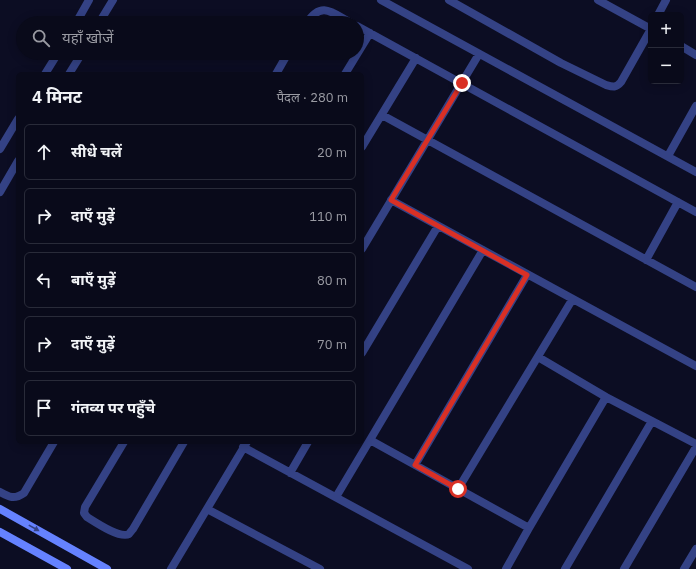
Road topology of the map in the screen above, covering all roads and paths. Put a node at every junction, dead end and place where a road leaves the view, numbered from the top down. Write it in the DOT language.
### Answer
graph roads {
  1 [pos="89,0"];
  2 [pos="113,0"];
  3 [pos="381,0"];
  4 [pos="450,0"];
  5 [pos="598,0"];
  6 [pos="666,0"];
  7 [pos="660,12"];
  8 [pos="80,16"];
  9 [pos="103,16"];
  10 [pos="312,16"];
  11 [pos="338,16"];
  12 [pos="648,27"];
  13 [pos="364,30"];
  14 [pos="370,33"];
  15 [pos="648,34"];
  16 [pos="364,43"];
  17 [pos="684,48"];
  18 [pos="479,54"];
  19 [pos="696,54"];
  20 [pos="416,58"];
  21 [pos="54,60"];
  22 [pos="78,60"];
  23 [pos="284,60"];
  24 [pos="354,60"];
  25 [pos="46,72"];
  26 [pos="70,72"];
  27 [pos="277,72"];
  28 [pos="346,72"];
  29 [pos="462,83"];
  30 [pos="696,106"];
  31 [pos="382,115"];
  32 [pos="16,122"];
  33 [pos="2,140"];
  34 [pos="427,140"];
  35 [pos="364,144"];
  36 [pos="0,149"];
  37 [pos="668,156"];
  38 [pos="16,164"];
  39 [pos="696,172"];
  40 [pos="0,192"];
  41 [pos="391,200"];
  42 [pos="678,202"];
  43 [pos="696,212"];
  44 [pos="438,226"];
  45 [pos="364,246"];
  46 [pos="483,250"];
  47 [pos="646,260"];
  48 [pos="527,275"];
  49 [pos="696,287"];
  50 [pos="572,300"];
  51 [pos="364,350"];
  52 [pos="538,357"];
  53 [pos="696,366"];
  54 [pos="606,397"];
  55 [pos="652,421"];
  56 [pos="370,440"];
  57 [pos="53,444"];
  58 [pos="123,444"];
  59 [pos="183,444"];
  60 [pos="307,444"];
  61 [pos="696,444"];
  62 [pos="245,445"];
  63 [pos="696,447"];
  64 [pos="415,465"];
  65 [pos="290,473"];
  66 [pos="458,489"];
  67 [pos="0,492"];
  68 [pos="336,497"];
  69 [pos="0,509"];
  70 [pos="207,509"];
  71 [pos="529,528"];
  72 [pos="0,532"];
  73 [pos="696,548"];
  74 [pos="67,569"];
  75 [pos="107,569"];
  76 [pos="171,569"];
  77 [pos="320,569"];
  78 [pos="468,569"];
  79 [pos="506,569"];
  80 [pos="564,569"];
  81 [pos="624,569"];
  82 [pos="684,569"];
  1 -- 8 [label="street"];
  2 -- 9 [label="street"];
  3 -- 18 [label="street"];
  4 -- 15 [label="street"];
  5 -- 12 [label="street"];
  6 -- 7 [label="street"];
  10 -- 11 [label="street"];
  13 -- 14 [label="street"];
  14 -- 16 [label="street"];
  14 -- 20 [label="street"];
  17 -- 19 [label="street"];
  18 -- 29 [label="street"];
  18 -- 37 [label="street"];
  20 -- 29 [label="street"];
  20 -- 31 [label="street"];
  21 -- 25 [label="street"];
  22 -- 26 [label="street"];
  23 -- 27 [label="street"];
  24 -- 28 [label="street"];
  29 -- 34 [label="street"];
  29 -- 42 [label="street"];
  30 -- 37 [label="street"];
  31 -- 34 [label="street"];
  31 -- 35 [label="street"];
  32 -- 33 [label="street"];
  33 -- 36 [label="street"];
  34 -- 41 [label="street"];
  34 -- 47 [label="street"];
  37 -- 39 [label="street"];
  38 -- 40 [label="street"];
  41 -- 44 [label="street"];
  41 -- 45 [label="street"];
  42 -- 43 [label="street"];
  42 -- 47 [label="street"];
  44 -- 46 [label="street"];
  44 -- 51 [label="street"];
  46 -- 48 [label="street"];
  46 -- 56 [label="street"];
  47 -- 49 [label="street"];
  48 -- 50 [label="street"];
  48 -- 64 [label="street"];
  50 -- 52 [label="street"];
  50 -- 53 [label="street"];
  52 -- 54 [label="street"];
  52 -- 66 [label="street"];
  54 -- 55 [label="street"];
  54 -- 71 [label="street"];
  55 -- 61 [label="street"];
  55 -- 80 [label="street"];
  56 -- 64 [label="street"];
  56 -- 68 [label="street"];
  57 -- 67 [label="street"];
  58 -- 59 [label="street"];
  60 -- 65 [label="street"];
  62 -- 65 [label="street"];
  62 -- 70 [label="street"];
  63 -- 81 [label="street"];
  64 -- 66 [label="street"];
  65 -- 68 [label="street"];
  66 -- 71 [label="street"];
  68 -- 78 [label="street"];
  69 -- 75 [label="street, one-way"];
  70 -- 76 [label="street"];
  70 -- 77 [label="street"];
  71 -- 79 [label="street"];
  72 -- 74 [label="street"];
  73 -- 82 [label="street"];
}
